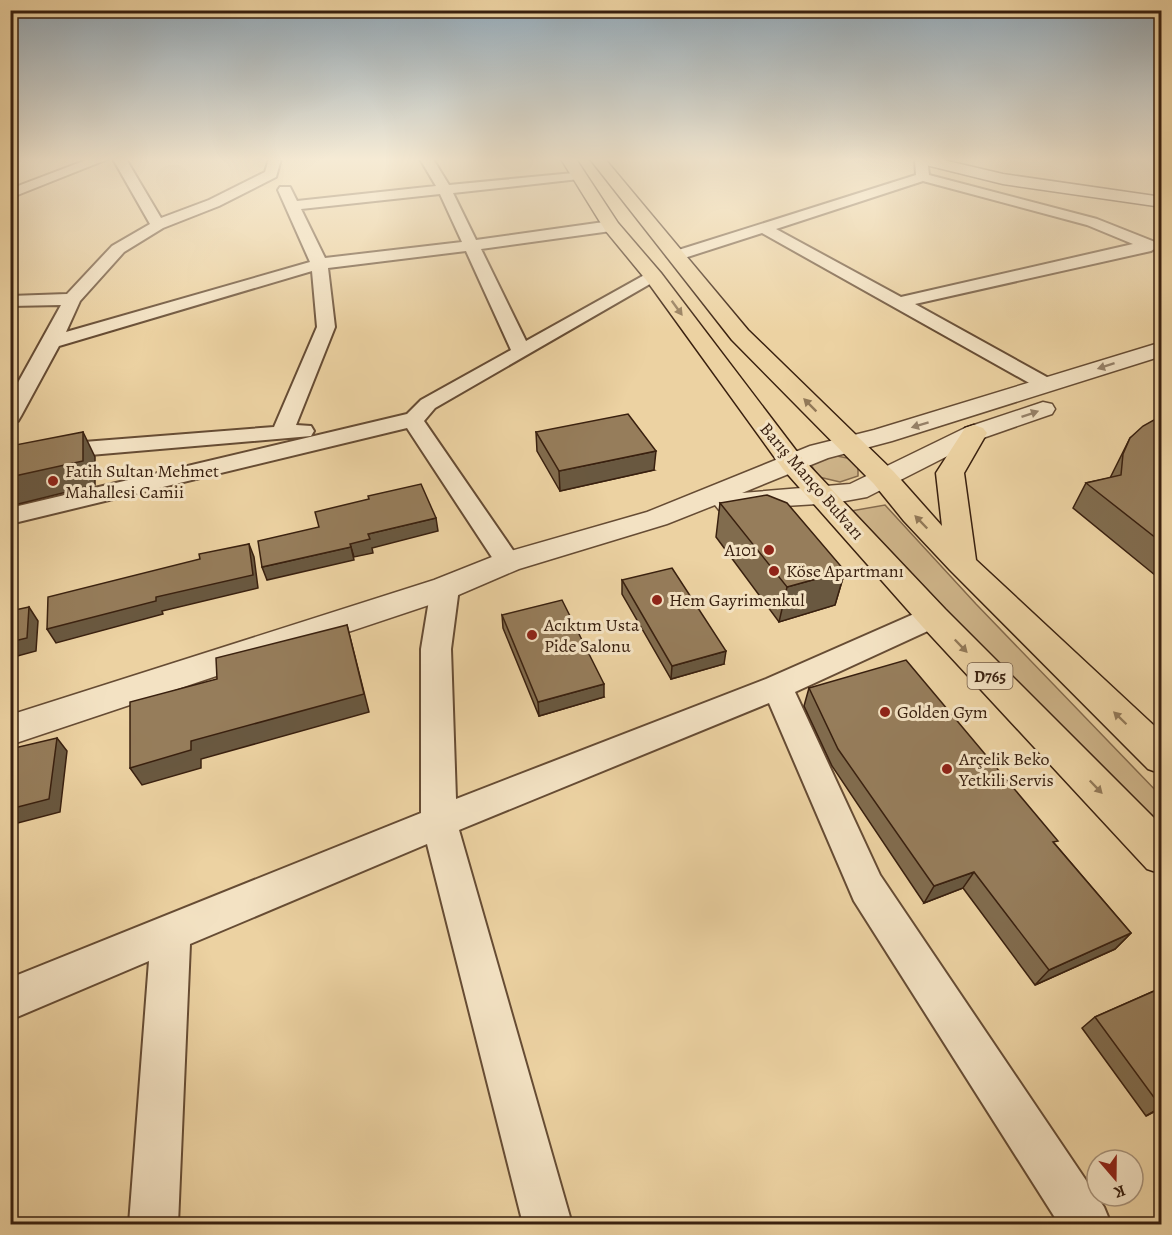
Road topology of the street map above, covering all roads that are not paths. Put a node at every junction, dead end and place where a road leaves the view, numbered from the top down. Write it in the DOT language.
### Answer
graph roads {
  1 [pos="153,217"];
  2 [pos="179,217"];
  3 [pos="297,217"];
  4 [pos="458,217"];
  5 [pos="605,217"];
  6 [pos="643,217"];
  7 [pos="799,217"];
  8 [pos="1072,217"];
  9 [pos="158,225"];
  10 [pos="611,226"];
  11 [pos="764,228"];
  12 [pos="471,245"];
  13 [pos="1155,247"];
  14 [pos="675,256"];
  15 [pos="319,264"];
  16 [pos="654,277"];
  17 [pos="72,299"];
  18 [pos="10,301"];
  19 [pos="898,303"];
  20 [pos="52,342"];
  21 [pos="1161,348"];
  22 [pos="521,351"];
  23 [pos="1161,369"];
  24 [pos="1047,385"];
  25 [pos="10,416"];
  26 [pos="413,420"];
  27 [pos="282,432"];
  28 [pos="974,433"];
  29 [pos="852,446"];
  30 [pos="10,452"];
  31 [pos="792,463"];
  32 [pos="884,478"];
  33 [pos="822,496"];
  34 [pos="10,516"];
  35 [pos="657,518"];
  36 [pos="508,562"];
  37 [pos="961,563"];
  38 [pos="445,588"];
  39 [pos="933,616"];
  40 [pos="777,687"];
  41 [pos="10,730"];
  42 [pos="1161,758"];
  43 [pos="439,822"];
  44 [pos="1161,855"];
  45 [pos="171,932"];
  46 [pos="10,999"];
  47 [pos="153,1224"];
  48 [pos="548,1224"];
  49 [pos="1087,1224"];
  1 -- 9 [label="street"];
  2 -- 9 [label="street"];
  3 -- 15 [label="street"];
  4 -- 12 [label="street"];
  5 -- 10 [label="highway, Barış Manço Bulvarı / D765"];
  6 -- 14 [label="highway"];
  7 -- 11 [label="street"];
  8 -- 13 [label="street"];
  9 -- 17 [label="street"];
  10 -- 12 [label="street"];
  10 -- 16 [label="highway, Barış Manço Bulvarı / D765"];
  11 -- 14 [label="street"];
  11 -- 19 [label="street"];
  12 -- 15 [label="street"];
  12 -- 22 [label="street"];
  13 -- 19 [label="street"];
  29 -- 14 [label="highway, one-way"];
  15 -- 20 [label="street"];
  15 -- 27 [label="street"];
  16 -- 22 [label="street"];
  16 -- 31 [label="highway, Barış Manço Bulvarı / D765, one-way"];
  17 -- 18 [label="street"];
  17 -- 20 [label="street"];
  19 -- 24 [label="street"];
  20 -- 25 [label="street"];
  21 -- 24 [label="street, one-way"];
  22 -- 26 [label="street"];
  28 -- 23 [label="street, one-way"];
  24 -- 29 [label="street, one-way"];
  26 -- 27 [label="street"];
  26 -- 34 [label="street"];
  26 -- 36 [label="street"];
  27 -- 30 [label="street"];
  28 -- 32 [label="street"];
  28 -- 37 [label="highway"];
  29 -- 31 [label="street"];
  29 -- 32 [label="highway"];
  31 -- 33 [label="highway, Barış Manço Bulvarı / D765"];
  31 -- 35 [label="street"];
  32 -- 33 [label="street"];
  37 -- 32 [label="highway, one-way"];
  33 -- 35 [label="street"];
  33 -- 39 [label="highway, Barış Manço Bulvarı / D765"];
  35 -- 36 [label="street"];
  36 -- 38 [label="street"];
  42 -- 37 [label="highway, one-way"];
  38 -- 41 [label="street"];
  38 -- 43 [label="street"];
  39 -- 40 [label="street"];
  39 -- 44 [label="highway, Barış Manço Bulvarı / D765, one-way"];
  40 -- 43 [label="street"];
  40 -- 49 [label="street"];
  43 -- 45 [label="street"];
  43 -- 48 [label="street"];
  45 -- 46 [label="street"];
  45 -- 47 [label="street"];
}
